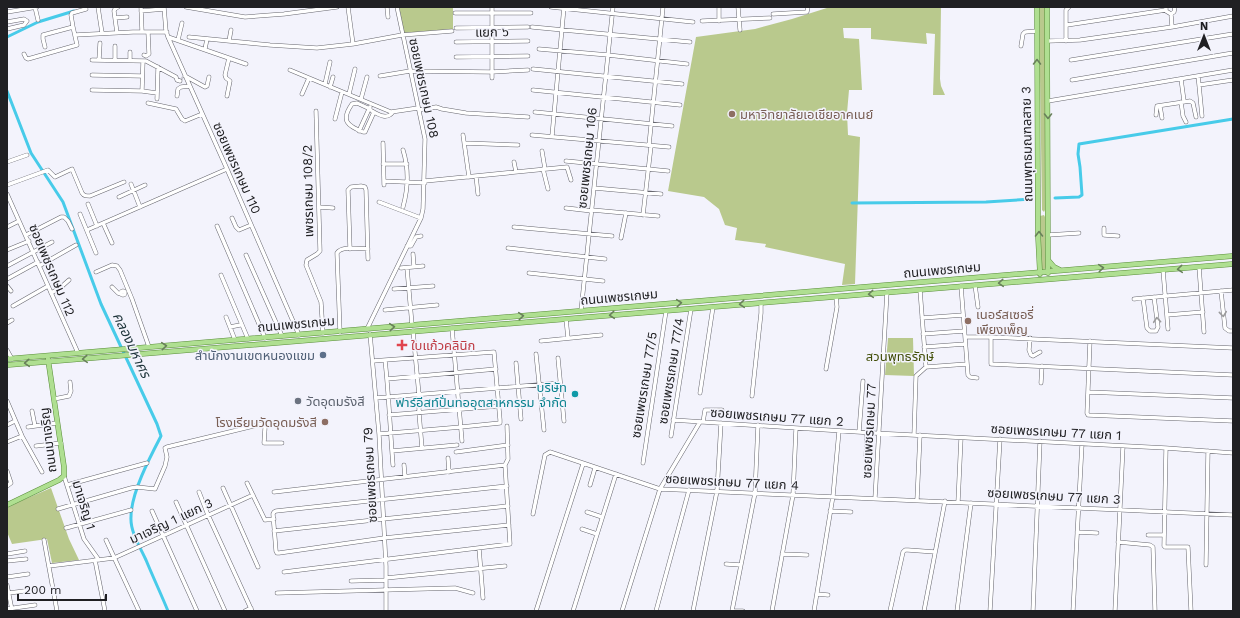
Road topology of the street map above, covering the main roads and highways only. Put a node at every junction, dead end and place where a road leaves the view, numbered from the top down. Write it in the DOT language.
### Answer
graph roads {
  1 [pos="1037,7"];
  2 [pos="1047,7"];
  3 [pos="1048,209"];
  4 [pos="1038,210"];
  5 [pos="1233,256"];
  6 [pos="1039,258"];
  7 [pos="1048,260"];
  8 [pos="1233,264"];
  9 [pos="1062,271"];
  10 [pos="1048,272"];
  11 [pos="1040,273"];
  12 [pos="1028,274"];
  13 [pos="1048,279"];
  14 [pos="1040,280"];
  15 [pos="853,288"];
  16 [pos="853,295"];
  17 [pos="692,302"];
  18 [pos="692,309"];
  19 [pos="248,339"];
  20 [pos="250,345"];
  21 [pos="48,356"];
  22 [pos="10,359"];
  23 [pos="48,362"];
  24 [pos="7,365"];
  25 [pos="7,505"];
  4 -- 1 [label="main road, ถนนพุทธมณฑลสาย 3, one-way"];
  2 -- 3 [label="main road, ถนนพุทธมณฑลสาย 3, one-way"];
  3 -- 4 [label="main road"];
  3 -- 7 [label="main road, ถนนพุทธมณฑลสาย 3"];
  6 -- 4 [label="main road, ถนนพุทธมณฑลสาย 3, one-way"];
  9 -- 5 [label="main road, ถนนเพชรเกษม, one-way"];
  6 -- 11 [label="main road, ถนนพุทธมณฑลสาย 3"];
  6 -- 12 [label="main road"];
  7 -- 9 [label="main road"];
  7 -- 10 [label="main road, ถนนพุทธมณฑลสาย 3"];
  8 -- 13 [label="main road, ถนนเพชรเกษม, one-way"];
  9 -- 10 [label="main road, ถนนเพชรเกษม"];
  10 -- 11 [label="main road, ถนนเพชรเกษม"];
  10 -- 13 [label="main road, ถนนพุทธมณฑลสาย 3"];
  11 -- 12 [label="main road, ถนนเพชรเกษม"];
  11 -- 14 [label="main road, ถนนพุทธมณฑลสาย 3"];
  12 -- 15 [label="main road, ถนนเพชรเกษม"];
  13 -- 14 [label="main road, ถนนเพชรเกษม"];
  14 -- 16 [label="main road, ถนนเพชรเกษม, one-way"];
  15 -- 16 [label="main road"];
  15 -- 17 [label="main road, ถนนเพชรเกษม"];
  16 -- 18 [label="main road, ถนนเพชรเกษม, one-way"];
  17 -- 18 [label="main road"];
  19 -- 17 [label="main road, ถนนเพชรเกษม, one-way"];
  18 -- 20 [label="main road, ถนนเพชรเกษม, one-way"];
  19 -- 20 [label="main road"];
  21 -- 19 [label="main road, ถนนเพชรเกษม, one-way"];
  20 -- 23 [label="main road, ถนนเพชรเกษม, one-way"];
  21 -- 22 [label="main road, ถนนเพชรเกษม"];
  21 -- 23 [label="main road, ถนนมาเจริญ"];
  23 -- 24 [label="main road, ถนนเพชรเกษม, one-way"];
  23 -- 25 [label="main road, ถนนมาเจริญ"];
}
